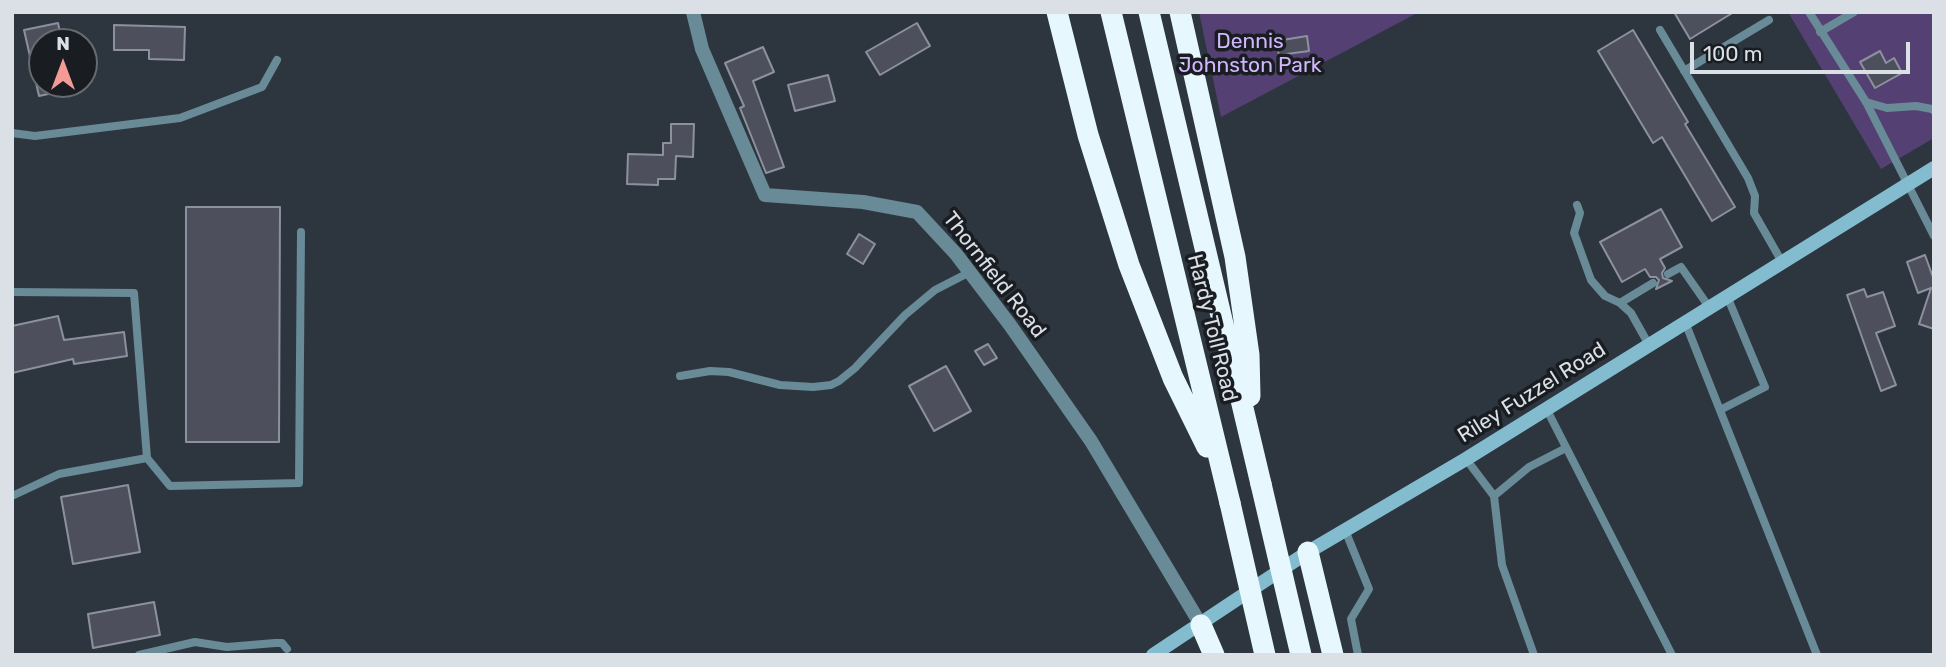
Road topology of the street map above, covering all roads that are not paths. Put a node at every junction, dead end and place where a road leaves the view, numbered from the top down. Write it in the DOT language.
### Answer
graph roads {
  1 [pos="693,12"];
  2 [pos="1057,12"];
  3 [pos="1111,12"];
  4 [pos="1149,12"];
  5 [pos="1180,12"];
  6 [pos="1809,12"];
  7 [pos="1853,12"];
  8 [pos="1769,20"];
  9 [pos="1660,30"];
  10 [pos="1820,32"];
  11 [pos="277,60"];
  12 [pos="1684,71"];
  13 [pos="1866,102"];
  14 [pos="1934,111"];
  15 [pos="12,133"];
  16 [pos="1934,168"];
  17 [pos="1908,185"];
  18 [pos="1577,205"];
  19 [pos="301,232"];
  20 [pos="1934,236"];
  21 [pos="1782,262"];
  22 [pos="970,272"];
  23 [pos="1668,274"];
  24 [pos="1653,283"];
  25 [pos="12,292"];
  26 [pos="1727,296"];
  27 [pos="1620,303"];
  28 [pos="1709,307"];
  29 [pos="1685,322"];
  30 [pos="1648,345"];
  31 [pos="680,376"];
  32 [pos="1546,408"];
  33 [pos="1720,410"];
  34 [pos="1252,444"];
  35 [pos="1566,448"];
  36 [pos="147,458"];
  37 [pos="1466,459"];
  38 [pos="1224,480"];
  39 [pos="12,496"];
  40 [pos="1494,496"];
  41 [pos="1345,530"];
  42 [pos="1308,552"];
  43 [pos="1201,625"];
  44 [pos="287,649"];
  45 [pos="139,655"];
  46 [pos="1153,655"];
  47 [pos="1214,655"];
  48 [pos="1265,655"];
  49 [pos="1301,655"];
  50 [pos="1333,655"];
  51 [pos="1359,655"];
  52 [pos="1534,655"];
  53 [pos="1672,655"];
  54 [pos="1817,655"];
  1 -- 22 [label="street, Thornfield Road"];
  2 -- 38 [label="highway"];
  3 -- 38 [label="highway, Hardy Toll Road"];
  4 -- 34 [label="highway, Hardy Toll Road"];
  5 -- 34 [label="highway"];
  6 -- 10 [label="lane"];
  7 -- 10 [label="lane"];
  8 -- 12 [label="lane"];
  9 -- 12 [label="lane"];
  10 -- 13 [label="lane"];
  11 -- 15 [label="lane"];
  12 -- 21 [label="lane"];
  13 -- 14 [label="lane"];
  13 -- 17 [label="lane"];
  16 -- 17 [label="main road, Riley Fuzzel Road"];
  17 -- 20 [label="lane"];
  17 -- 21 [label="main road, Riley Fuzzel Road"];
  18 -- 27 [label="lane"];
  19 -- 36 [label="lane"];
  21 -- 26 [label="main road, Riley Fuzzel Road"];
  22 -- 31 [label="lane"];
  22 -- 43 [label="street, Thornfield Road"];
  23 -- 28 [label="lane"];
  24 -- 27 [label="lane"];
  25 -- 36 [label="lane"];
  26 -- 28 [label="main road, Riley Fuzzel Road"];
  26 -- 33 [label="lane"];
  27 -- 30 [label="lane"];
  28 -- 29 [label="main road, Riley Fuzzel Road"];
  29 -- 30 [label="main road, Riley Fuzzel Road"];
  29 -- 33 [label="lane"];
  30 -- 32 [label="main road, Riley Fuzzel Road"];
  32 -- 35 [label="lane"];
  32 -- 37 [label="main road, Riley Fuzzel Road"];
  33 -- 54 [label="lane"];
  34 -- 49 [label="highway, Hardy Toll Road, bridge"];
  35 -- 40 [label="lane"];
  35 -- 53 [label="lane"];
  36 -- 39 [label="lane"];
  37 -- 40 [label="lane"];
  37 -- 41 [label="main road, Riley Fuzzel Road"];
  38 -- 48 [label="highway, Hardy Toll Road, bridge"];
  40 -- 52 [label="lane"];
  41 -- 42 [label="main road, Riley Fuzzel Road"];
  41 -- 51 [label="lane"];
  42 -- 43 [label="main road, Riley Fuzzel Road"];
  42 -- 50 [label="highway"];
  43 -- 46 [label="main road, Riley Fuzzel Road"];
  43 -- 47 [label="highway"];
  44 -- 45 [label="lane"];
}
